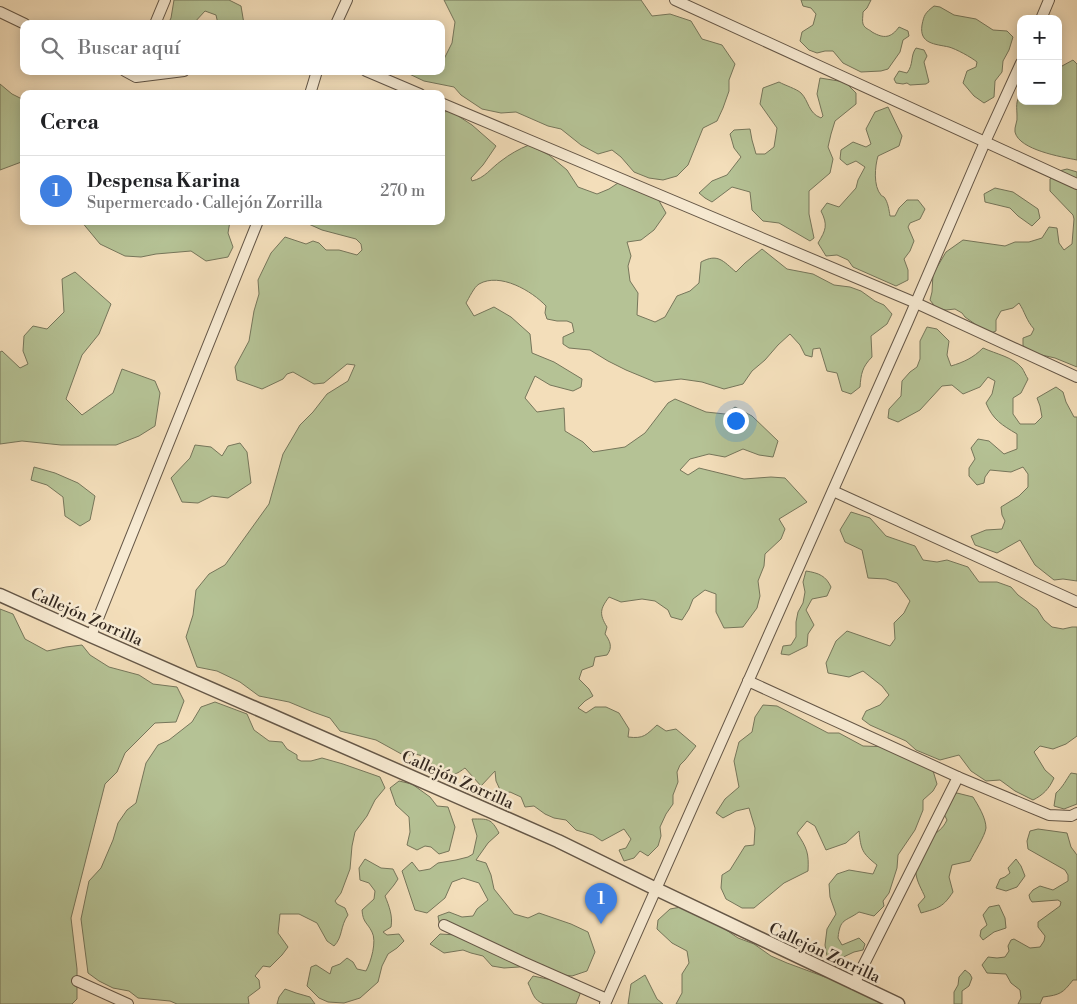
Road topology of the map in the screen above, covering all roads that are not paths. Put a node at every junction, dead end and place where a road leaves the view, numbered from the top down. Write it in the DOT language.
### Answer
graph roads {
  1 [pos="165,0"];
  2 [pos="347,0"];
  3 [pos="675,0"];
  4 [pos="1049,0"];
  5 [pos="0,12"];
  6 [pos="1043,15"];
  7 [pos="157,20"];
  8 [pos="338,20"];
  9 [pos="20,22"];
  10 [pos="1017,72"];
  11 [pos="316,75"];
  12 [pos="375,75"];
  13 [pos="311,90"];
  14 [pos="411,90"];
  15 [pos="445,105"];
  16 [pos="985,142"];
  17 [pos="1077,184"];
  18 [pos="256,225"];
  19 [pos="916,303"];
  20 [pos="1077,377"];
  21 [pos="833,491"];
  22 [pos="0,595"];
  23 [pos="1077,602"];
  24 [pos="91,636"];
  25 [pos="748,681"];
  26 [pos="958,778"];
  27 [pos="1077,813"];
  28 [pos="656,889"];
  29 [pos="444,925"];
  30 [pos="77,981"];
  31 [pos="854,984"];
  32 [pos="606,1002"];
  33 [pos="128,1004"];
  34 [pos="898,1004"];
  1 -- 7 [label="street"];
  2 -- 8 [label="street"];
  3 -- 16 [label="street"];
  4 -- 6 [label="street"];
  5 -- 9 [label="street"];
  10 -- 16 [label="street"];
  11 -- 13 [label="street"];
  12 -- 14 [label="street"];
  15 -- 19 [label="street"];
  16 -- 17 [label="street"];
  16 -- 19 [label="street"];
  18 -- 24 [label="street"];
  19 -- 20 [label="street"];
  19 -- 21 [label="street"];
  21 -- 23 [label="street"];
  21 -- 25 [label="street"];
  22 -- 24 [label="street, Callejón Zorrilla"];
  24 -- 28 [label="street, Callejón Zorrilla"];
  25 -- 26 [label="street"];
  25 -- 28 [label="street"];
  26 -- 27 [label="street"];
  26 -- 31 [label="street"];
  28 -- 31 [label="street, Callejón Zorrilla"];
  28 -- 32 [label="street"];
  29 -- 32 [label="street"];
  30 -- 33 [label="street"];
  31 -- 34 [label="street, Callejón Zorrilla"];
}
